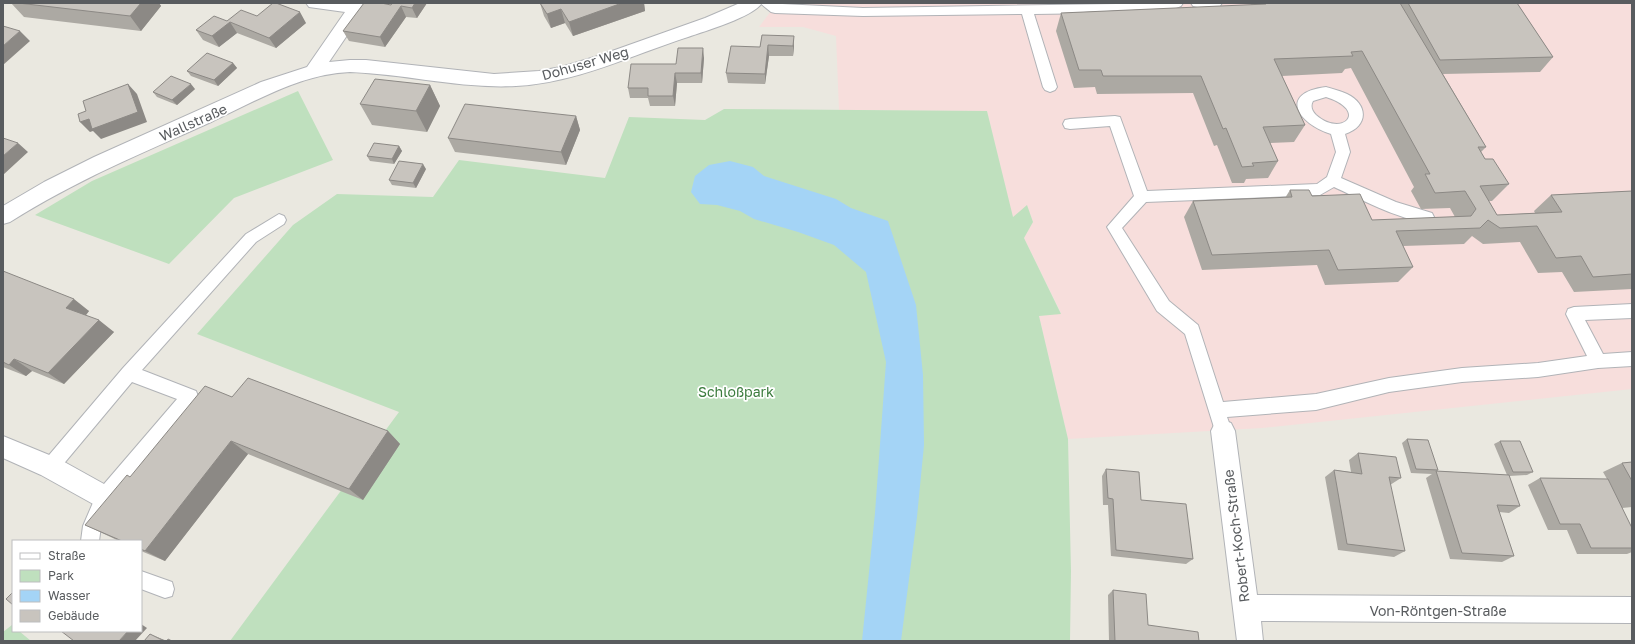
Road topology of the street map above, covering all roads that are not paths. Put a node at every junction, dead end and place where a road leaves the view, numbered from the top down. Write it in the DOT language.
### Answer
graph roads {
  1 [pos="314,3"];
  2 [pos="753,3"];
  3 [pos="766,3"];
  4 [pos="1177,3"];
  5 [pos="1197,3"];
  6 [pos="1216,3"];
  7 [pos="359,5"];
  8 [pos="1027,10"];
  9 [pos="314,70"];
  10 [pos="1050,87"];
  11 [pos="1070,124"];
  12 [pos="1337,129"];
  13 [pos="1333,180"];
  14 [pos="1142,197"];
  15 [pos="3,216"];
  16 [pos="1426,217"];
  17 [pos="279,220"];
  18 [pos="1632,311"];
  19 [pos="1632,359"];
  20 [pos="1598,361"];
  21 [pos="130,373"];
  22 [pos="1220,421"];
  23 [pos="3,447"];
  24 [pos="50,467"];
  25 [pos="104,497"];
  26 [pos="90,540"];
  27 [pos="142,580"];
  28 [pos="165,590"];
  29 [pos="1244,608"];
  30 [pos="1632,610"];
  31 [pos="1250,641"];
  1 -- 7 [label="street"];
  2 -- 9 [label="street, Dohuser Weg"];
  3 -- 8 [label="lane"];
  4 -- 8 [label="lane"];
  5 -- 6 [label="lane"];
  7 -- 9 [label="street"];
  8 -- 10 [label="lane"];
  9 -- 15 [label="street, Wallstraße"];
  11 -- 14 [label="lane"];
  12 -- 13 [label="lane"];
  13 -- 14 [label="lane"];
  13 -- 16 [label="lane"];
  14 -- 22 [label="lane"];
  17 -- 21 [label="lane"];
  18 -- 20 [label="lane"];
  19 -- 20 [label="lane"];
  20 -- 22 [label="lane"];
  21 -- 24 [label="lane"];
  21 -- 25 [label="lane"];
  22 -- 29 [label="street, Robert-Koch-Straße"];
  23 -- 24 [label="street"];
  24 -- 25 [label="street"];
  25 -- 26 [label="lane"];
  27 -- 28 [label="lane"];
  29 -- 30 [label="street, Von-Röntgen-Straße"];
  29 -- 31 [label="street, Robert-Koch-Straße"];
}
